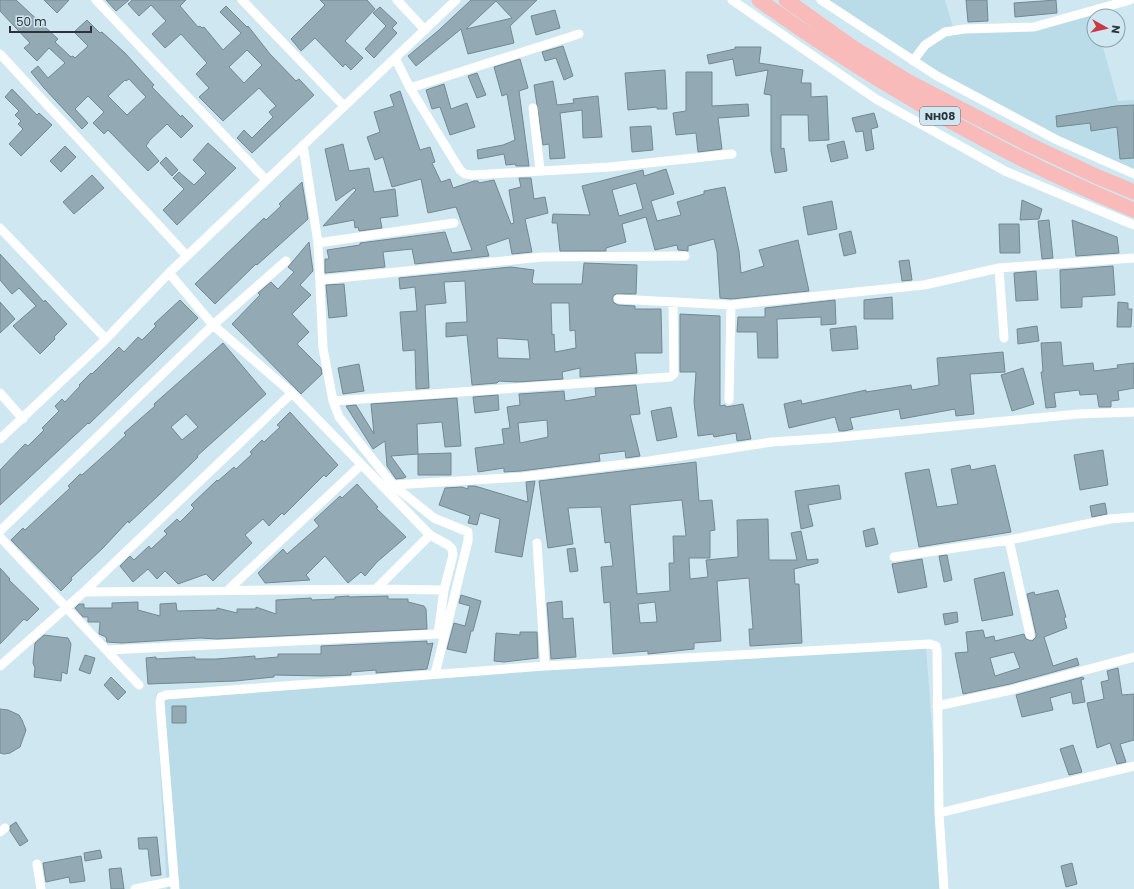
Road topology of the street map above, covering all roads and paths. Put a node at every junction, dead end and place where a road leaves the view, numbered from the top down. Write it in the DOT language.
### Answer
graph roads {
  1 [pos="96,0"];
  2 [pos="242,0"];
  3 [pos="397,0"];
  4 [pos="456,0"];
  5 [pos="732,0"];
  6 [pos="759,0"];
  7 [pos="786,0"];
  8 [pos="821,0"];
  9 [pos="1130,0"];
  10 [pos="425,30"];
  11 [pos="579,34"];
  12 [pos="0,54"];
  13 [pos="395,58"];
  14 [pos="913,61"];
  15 [pos="410,88"];
  16 [pos="344,106"];
  17 [pos="533,108"];
  18 [pos="303,145"];
  19 [pos="732,154"];
  20 [pos="540,170"];
  21 [pos="1134,174"];
  22 [pos="266,180"];
  23 [pos="1133,189"];
  24 [pos="1134,210"];
  25 [pos="454,223"];
  26 [pos="1134,225"];
  27 [pos="0,228"];
  28 [pos="318,243"];
  29 [pos="187,256"];
  30 [pos="685,256"];
  31 [pos="1134,258"];
  32 [pos="286,261"];
  33 [pos="999,268"];
  34 [pos="169,273"];
  35 [pos="320,280"];
  36 [pos="618,299"];
  37 [pos="674,302"];
  38 [pos="731,305"];
  39 [pos="213,325"];
  40 [pos="1004,338"];
  41 [pos="106,339"];
  42 [pos="0,393"];
  43 [pos="292,393"];
  44 [pos="729,400"];
  45 [pos="333,401"];
  46 [pos="1134,412"];
  47 [pos="23,419"];
  48 [pos="0,439"];
  49 [pos="361,465"];
  50 [pos="393,485"];
  51 [pos="1134,517"];
  52 [pos="0,531"];
  53 [pos="430,535"];
  54 [pos="0,537"];
  55 [pos="1009,540"];
  56 [pos="537,544"];
  57 [pos="894,557"];
  58 [pos="376,589"];
  59 [pos="444,590"];
  60 [pos="227,591"];
  61 [pos="84,592"];
  62 [pos="66,606"];
  63 [pos="1030,635"];
  64 [pos="108,650"];
  65 [pos="1134,658"];
  66 [pos="0,666"];
  67 [pos="545,666"];
  68 [pos="435,674"];
  69 [pos="139,685"];
  70 [pos="937,706"];
  71 [pos="1134,766"];
  72 [pos="939,813"];
  73 [pos="37,864"];
  74 [pos="174,885"];
  75 [pos="41,889"];
  76 [pos="135,889"];
  77 [pos="944,889"];
  1 -- 22 [label="street"];
  2 -- 16 [label="street"];
  3 -- 10 [label="street"];
  4 -- 10 [label="street"];
  5 -- 26 [label="street"];
  6 -- 24 [label="highway, NH08"];
  7 -- 23 [label="highway, NH08"];
  8 -- 14 [label="street"];
  9 -- 14 [label="street"];
  10 -- 13 [label="street"];
  11 -- 15 [label="street"];
  12 -- 29 [label="street"];
  13 -- 15 [label="street"];
  13 -- 16 [label="street"];
  14 -- 21 [label="street"];
  15 -- 20 [label="street"];
  16 -- 18 [label="street"];
  17 -- 20 [label="street"];
  18 -- 22 [label="street"];
  18 -- 28 [label="street"];
  19 -- 20 [label="street"];
  22 -- 29 [label="street"];
  25 -- 28 [label="street"];
  27 -- 41 [label="street"];
  28 -- 35 [label="street"];
  29 -- 34 [label="street"];
  30 -- 35 [label="street"];
  31 -- 33 [label="street"];
  32 -- 39 [label="street"];
  33 -- 38 [label="street"];
  33 -- 40 [label="street"];
  34 -- 39 [label="street"];
  34 -- 41 [label="street"];
  35 -- 45 [label="street"];
  36 -- 37 [label="street"];
  37 -- 38 [label="street"];
  37 -- 45 [label="street"];
  38 -- 44 [label="street"];
  39 -- 43 [label="street"];
  39 -- 52 [label="street"];
  41 -- 47 [label="street"];
  42 -- 47 [label="street"];
  43 -- 49 [label="street"];
  43 -- 61 [label="street"];
  45 -- 50 [label="street"];
  46 -- 50 [label="street"];
  47 -- 48 [label="street"];
  49 -- 53 [label="street"];
  49 -- 60 [label="street"];
  50 -- 68 [label="street"];
  51 -- 55 [label="street"];
  53 -- 58 [label="street"];
  53 -- 59 [label="street"];
  54 -- 62 [label="street"];
  55 -- 57 [label="street"];
  55 -- 63 [label="street"];
  56 -- 67 [label="street"];
  58 -- 59 [label="street"];
  58 -- 60 [label="street"];
  59 -- 64 [label="street"];
  60 -- 61 [label="street"];
  61 -- 62 [label="street"];
  62 -- 64 [label="street"];
  62 -- 66 [label="street"];
  64 -- 69 [label="street"];
  65 -- 70 [label="street"];
  67 -- 68 [label="street"];
  67 -- 70 [label="street"];
  68 -- 74 [label="street"];
  70 -- 72 [label="street"];
  71 -- 72 [label="street"];
  72 -- 77 [label="street"];
  73 -- 75 [label="street"];
  74 -- 76 [label="street"];
}
